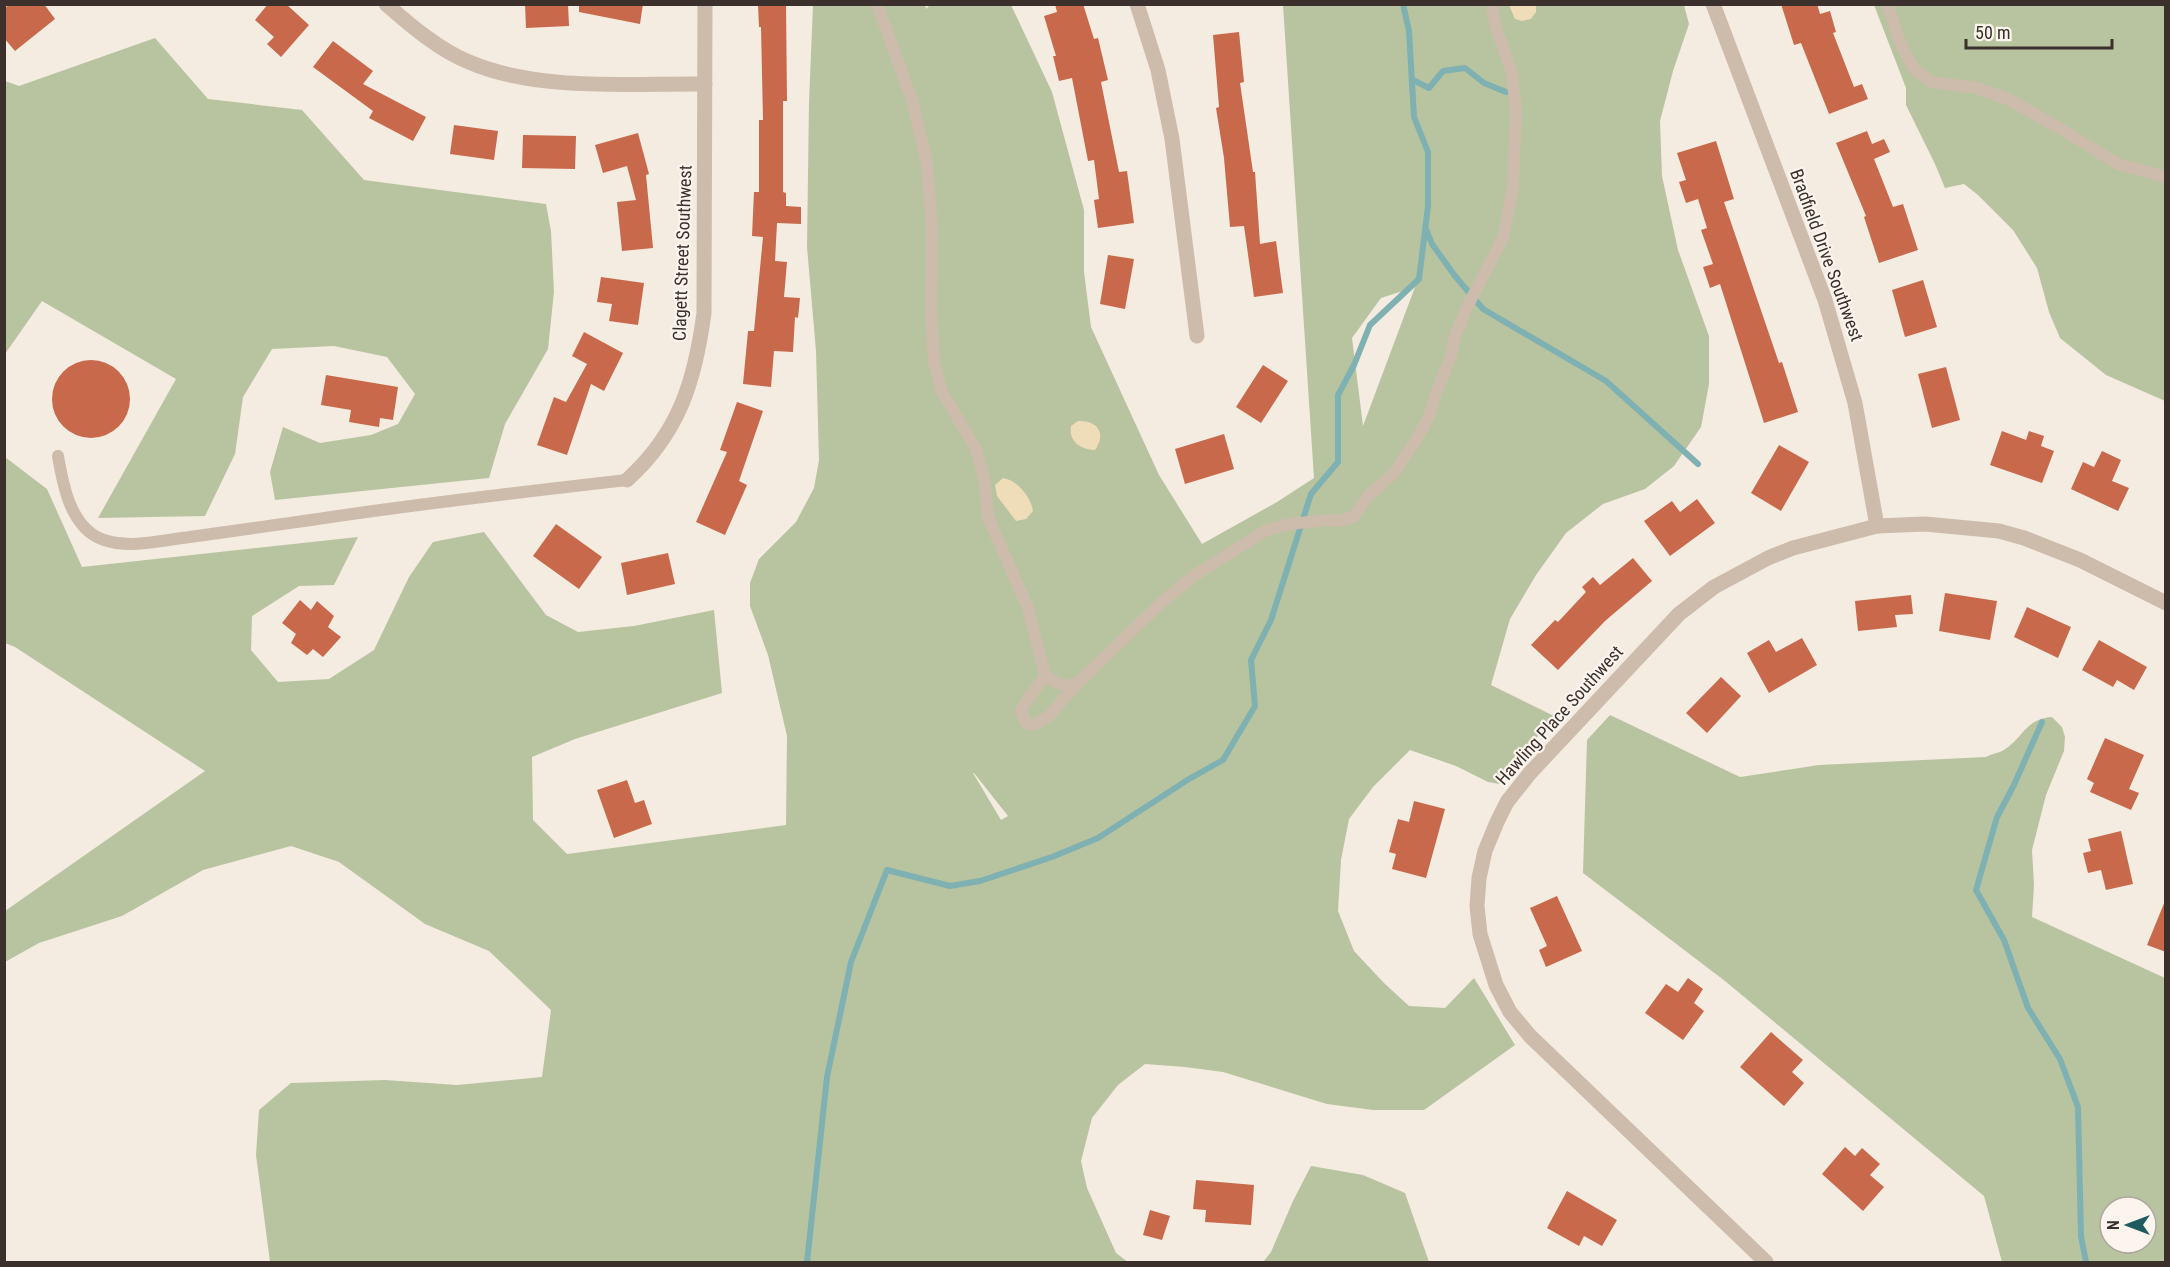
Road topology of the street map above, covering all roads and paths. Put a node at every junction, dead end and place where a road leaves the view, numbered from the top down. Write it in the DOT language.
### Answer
graph roads {
  1 [pos="386,4"];
  2 [pos="705,4"];
  3 [pos="878,4"];
  4 [pos="1137,4"];
  5 [pos="1492,4"];
  6 [pos="1713,4"];
  7 [pos="1887,4"];
  8 [pos="705,84"];
  9 [pos="2166,177"];
  10 [pos="1197,336"];
  11 [pos="58,456"];
  12 [pos="627,480"];
  13 [pos="1877,526"];
  14 [pos="2166,603"];
  15 [pos="1045,675"];
  16 [pos="1077,684"];
  17 [pos="1766,1263"];
  1 -- 8 [label="street"];
  2 -- 8 [label="street, Clagett Street Southwest"];
  3 -- 15 [label="lane"];
  4 -- 10 [label="street"];
  5 -- 16 [label="lane"];
  6 -- 13 [label="street, Bradfield Drive Southwest"];
  7 -- 9 [label="lane"];
  8 -- 12 [label="street, Clagett Street Southwest"];
  11 -- 12 [label="lane"];
  13 -- 14 [label="street, Hawling Place Southwest"];
  13 -- 17 [label="street, Hawling Place Southwest"];
  15 -- 16 [label="lane"];
  15 -- 16 [label="lane"];
}
